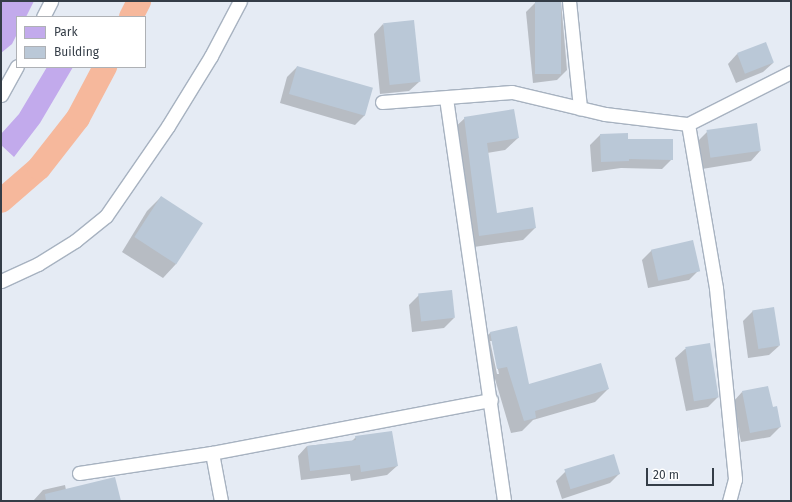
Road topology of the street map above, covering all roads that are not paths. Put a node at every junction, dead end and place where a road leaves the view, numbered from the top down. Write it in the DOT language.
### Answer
graph roads {
  1 [pos="51,1"];
  2 [pos="240,1"];
  3 [pos="569,1"];
  4 [pos="44,16"];
  5 [pos="16,68"];
  6 [pos="791,72"];
  7 [pos="1,95"];
  8 [pos="446,98"];
  9 [pos="382,102"];
  10 [pos="580,108"];
  11 [pos="688,124"];
  12 [pos="1,281"];
  13 [pos="491,400"];
  14 [pos="212,453"];
  15 [pos="79,473"];
  16 [pos="221,501"];
  17 [pos="504,501"];
  18 [pos="729,501"];
  1 -- 4 [label="lane"];
  2 -- 12 [label="lane"];
  3 -- 10 [label="lane"];
  5 -- 7 [label="lane"];
  6 -- 11 [label="lane"];
  8 -- 9 [label="lane"];
  8 -- 10 [label="lane"];
  8 -- 13 [label="lane"];
  10 -- 11 [label="lane"];
  11 -- 18 [label="lane"];
  13 -- 14 [label="lane"];
  13 -- 17 [label="lane"];
  14 -- 15 [label="lane"];
  14 -- 16 [label="lane"];
}
